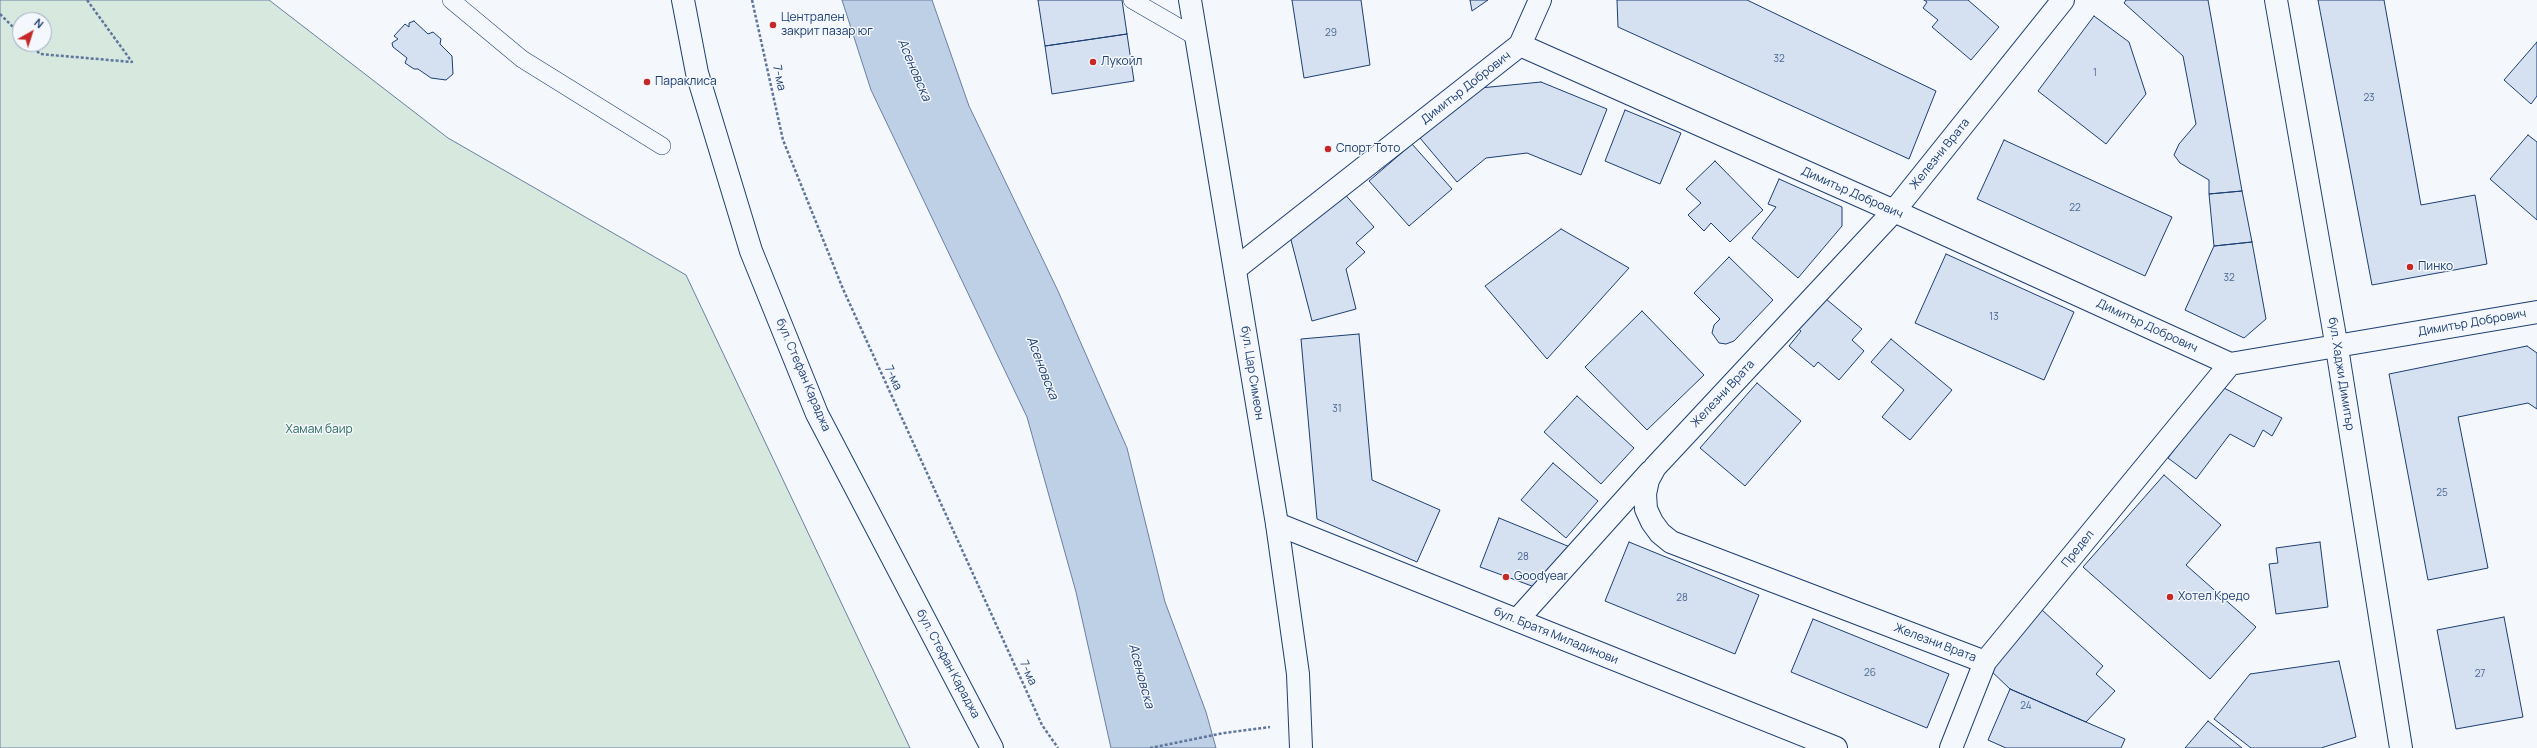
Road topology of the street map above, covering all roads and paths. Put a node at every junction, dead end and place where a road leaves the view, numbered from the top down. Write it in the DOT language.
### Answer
graph roads {
  1 [pos="87,0"];
  2 [pos="451,0"];
  3 [pos="683,0"];
  4 [pos="752,0"];
  5 [pos="1132,0"];
  6 [pos="1190,0"];
  7 [pos="1540,0"];
  8 [pos="2063,0"];
  9 [pos="2276,0"];
  10 [pos="0,14"];
  11 [pos="12,26"];
  12 [pos="1196,37"];
  13 [pos="1520,45"];
  14 [pos="38,52"];
  15 [pos="662,146"];
  16 [pos="1894,211"];
  17 [pos="1235,270"];
  18 [pos="2537,312"];
  19 [pos="2337,348"];
  20 [pos="2230,364"];
  21 [pos="1655,467"];
  22 [pos="1277,524"];
  23 [pos="1518,620"];
  24 [pos="1985,662"];
  25 [pos="1300,723"];
  26 [pos="992,748"];
  27 [pos="1058,748"];
  28 [pos="1150,748"];
  29 [pos="1301,748"];
  30 [pos="1836,748"];
  31 [pos="1951,748"];
  32 [pos="2402,748"];
  1 -- 14 [label="path"];
  2 -- 15 [label="lane"];
  3 -- 26 [label="street, бул. Стефан Караджа"];
  4 -- 27 [label="path, 7-ма"];
  5 -- 12 [label="lane"];
  6 -- 12 [label="street, бул. Цар Симеон"];
  7 -- 13 [label="street"];
  8 -- 16 [label="street, Железни Врата"];
  9 -- 19 [label="street, бул. Хаджи Димитър"];
  10 -- 11 [label="path"];
  12 -- 17 [label="street, бул. Цар Симеон"];
  13 -- 16 [label="street, Димитър Добрович"];
  13 -- 17 [label="street, Димитър Добрович"];
  16 -- 20 [label="street, Димитър Добрович"];
  16 -- 21 [label="street, Железни Врата"];
  17 -- 22 [label="street, бул. Цар Симеон"];
  18 -- 19 [label="street, Димитър Добрович"];
  19 -- 20 [label="street, Димитър Добрович"];
  19 -- 32 [label="street, бул. Хаджи Димитър"];
  20 -- 24 [label="street, Предел"];
  21 -- 23 [label="street"];
  21 -- 24 [label="street, Железни Врата"];
  22 -- 23 [label="street, бул. Братя Миладинови"];
  22 -- 25 [label="street, бул. Цар Симеон"];
  23 -- 30 [label="street, бул. Братя Миладинови"];
  24 -- 31 [label="street, Предел"];
  25 -- 28 [label="path"];
  25 -- 29 [label="street, бул. Цар Симеон"];
}
